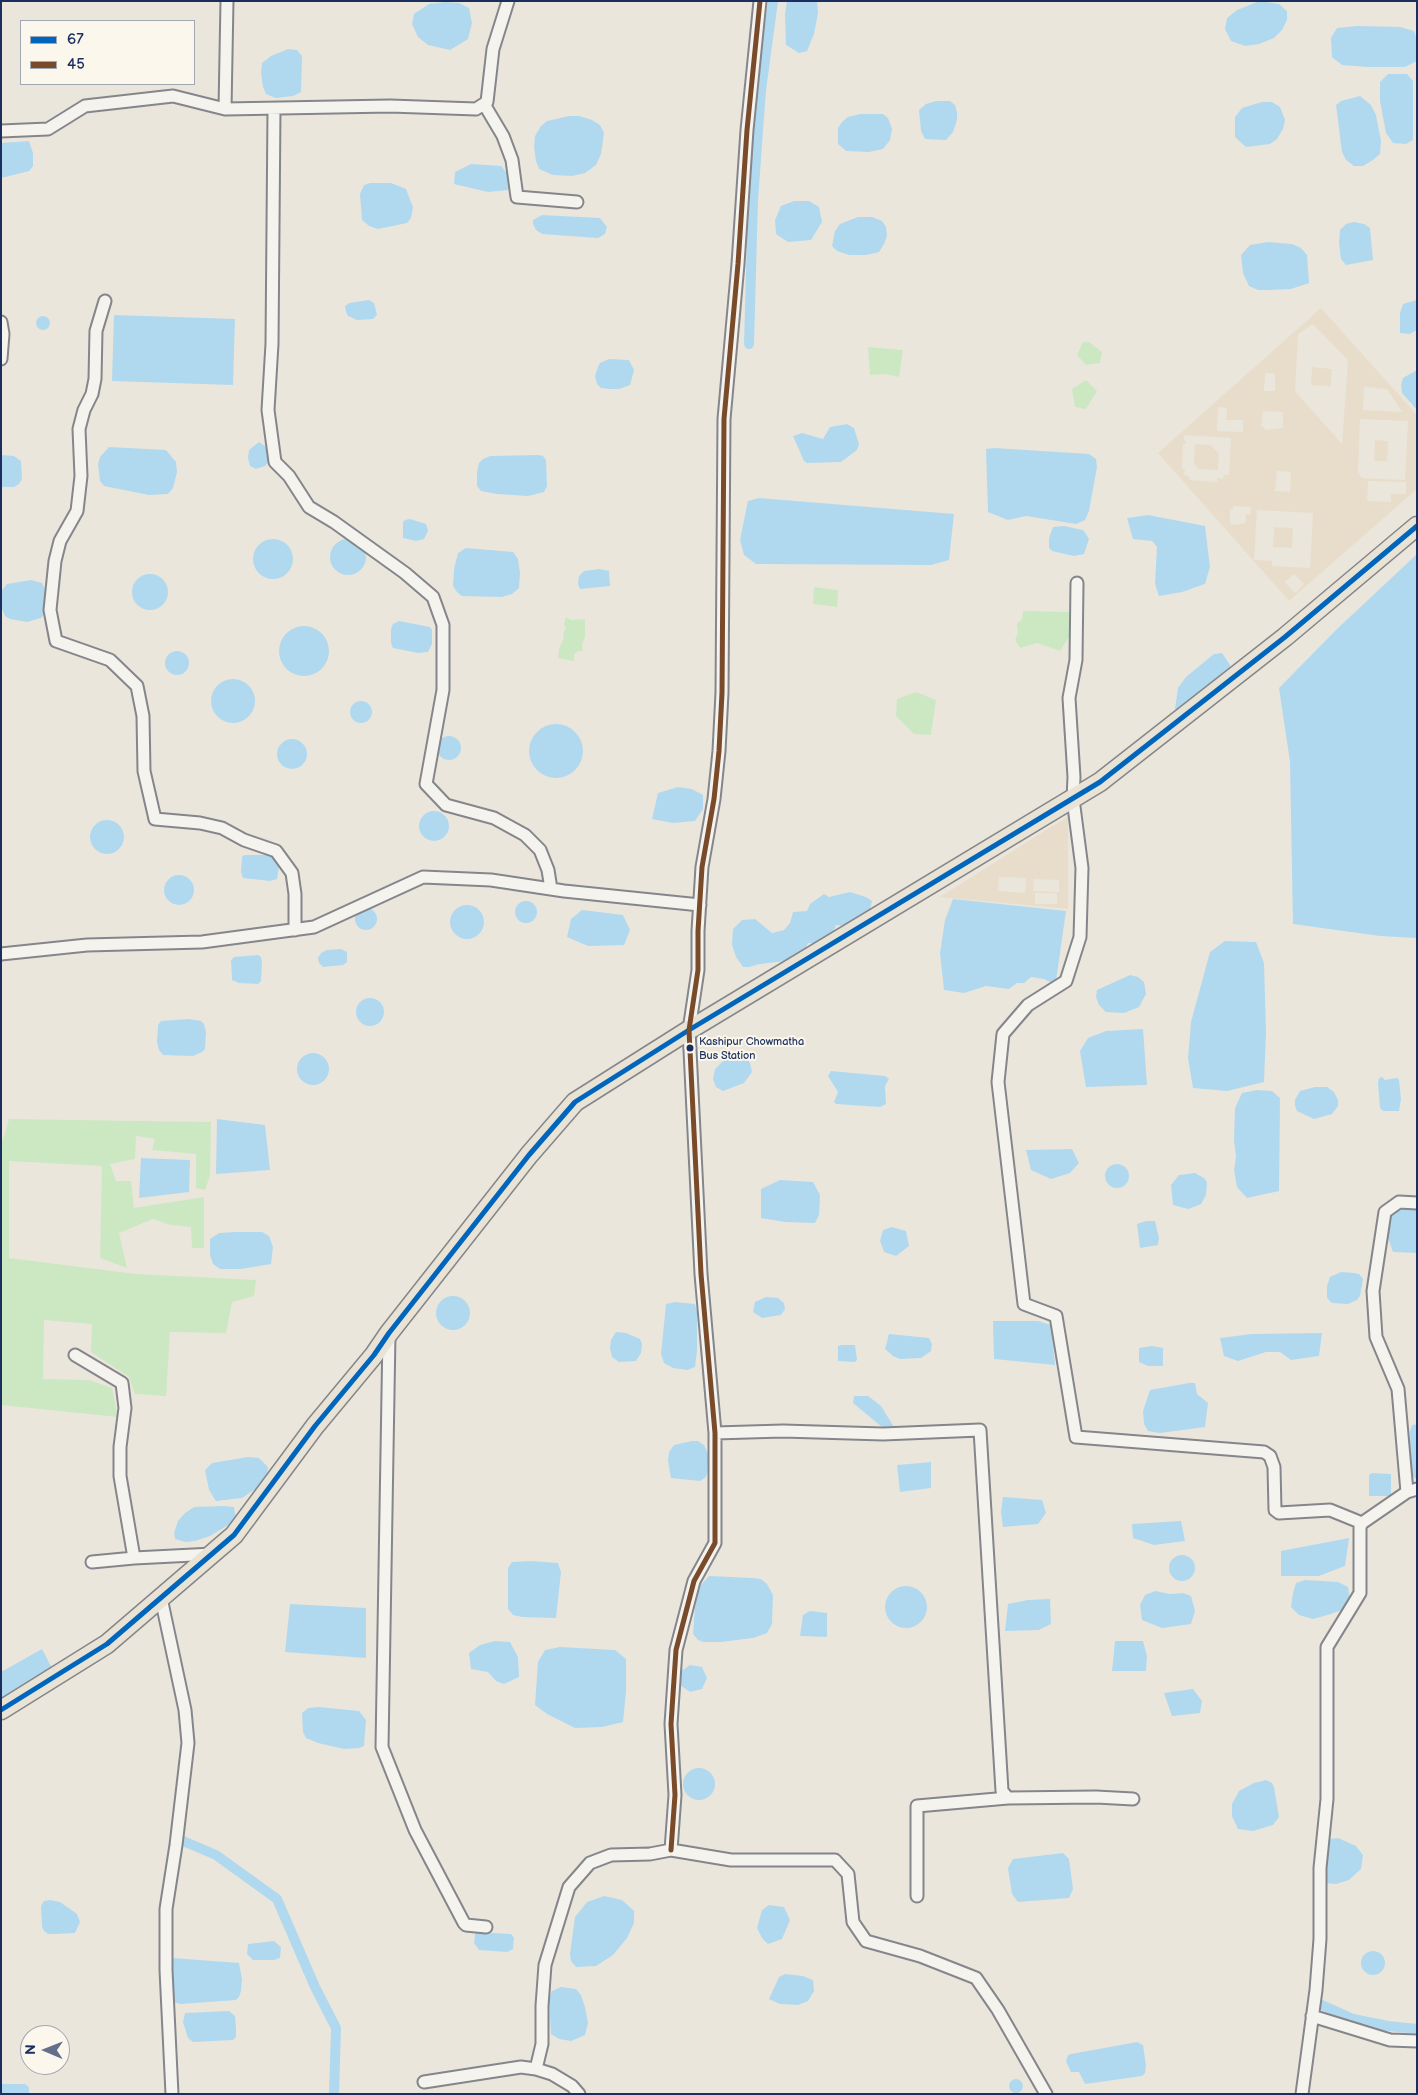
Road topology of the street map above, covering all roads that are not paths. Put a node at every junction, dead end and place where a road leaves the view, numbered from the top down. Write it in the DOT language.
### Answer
graph roads {
  1 [pos="227,1"];
  2 [pos="508,1"];
  3 [pos="760,1"];
  4 [pos="484,104"];
  5 [pos="225,109"];
  6 [pos="274,109"];
  7 [pos="1,131"];
  8 [pos="577,202"];
  9 [pos="105,301"];
  10 [pos="1,322"];
  11 [pos="1,359"];
  12 [pos="1417,526"];
  13 [pos="1077,583"];
  14 [pos="1073,799"];
  15 [pos="551,889"];
  16 [pos="700,904"];
  17 [pos="295,930"];
  18 [pos="1,954"];
  19 [pos="689,1030"];
  20 [pos="1417,1203"];
  21 [pos="389,1332"];
  22 [pos="75,1355"];
  23 [pos="715,1433"];
  24 [pos="1412,1491"];
  25 [pos="1362,1523"];
  26 [pos="216,1551"];
  27 [pos="134,1558"];
  28 [pos="92,1562"];
  29 [pos="161,1598"];
  30 [pos="1,1710"];
  31 [pos="1008,1798"];
  32 [pos="1133,1799"];
  33 [pos="671,1850"];
  34 [pos="917,1896"];
  35 [pos="486,1927"];
  36 [pos="1312,2016"];
  37 [pos="1417,2041"];
  38 [pos="536,2069"];
  39 [pos="424,2082"];
  40 [pos="172,2094"];
  41 [pos="579,2094"];
  42 [pos="1046,2094"];
  43 [pos="1302,2094"];
  1 -- 5 [label="street"];
  2 -- 4 [label="street"];
  3 -- 16 [label="street"];
  4 -- 6 [label="street"];
  4 -- 8 [label="street"];
  5 -- 6 [label="street"];
  5 -- 7 [label="street"];
  6 -- 15 [label="street"];
  9 -- 17 [label="street"];
  10 -- 11 [label="street"];
  12 -- 14 [label="highway"];
  13 -- 14 [label="street"];
  14 -- 19 [label="highway"];
  14 -- 25 [label="street"];
  15 -- 16 [label="street"];
  15 -- 17 [label="street"];
  16 -- 19 [label="street"];
  17 -- 18 [label="street"];
  19 -- 21 [label="highway"];
  19 -- 23 [label="street"];
  20 -- 24 [label="street"];
  21 -- 26 [label="highway"];
  21 -- 35 [label="street"];
  22 -- 27 [label="street"];
  23 -- 31 [label="street"];
  23 -- 33 [label="street"];
  24 -- 25 [label="street"];
  25 -- 36 [label="street"];
  26 -- 27 [label="street"];
  26 -- 29 [label="highway"];
  27 -- 28 [label="street"];
  29 -- 30 [label="highway"];
  29 -- 40 [label="street"];
  31 -- 32 [label="street"];
  31 -- 34 [label="street"];
  33 -- 38 [label="street"];
  33 -- 42 [label="street"];
  36 -- 37 [label="street"];
  36 -- 43 [label="street"];
  38 -- 39 [label="street"];
  38 -- 41 [label="street"];
}
